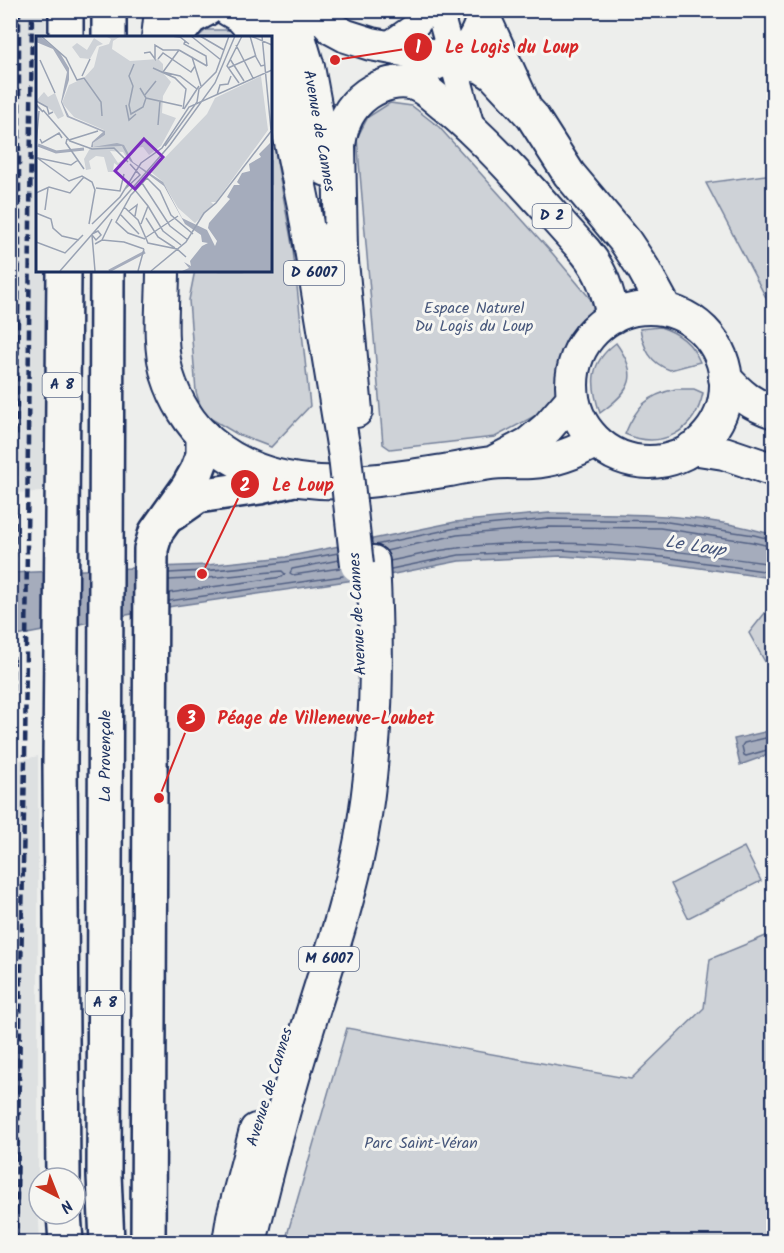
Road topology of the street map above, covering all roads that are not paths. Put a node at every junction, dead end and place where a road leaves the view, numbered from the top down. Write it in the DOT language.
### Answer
graph roads {
  1 [pos="66,10"];
  2 [pos="109,10"];
  3 [pos="161,10"];
  4 [pos="206,10"];
  5 [pos="229,10"];
  6 [pos="268,10"];
  7 [pos="291,10"];
  8 [pos="315,10"];
  9 [pos="428,10"];
  10 [pos="440,10"];
  11 [pos="483,10"];
  12 [pos="66,36"];
  13 [pos="109,36"];
  14 [pos="158,36"];
  15 [pos="177,36"];
  16 [pos="259,36"];
  17 [pos="386,47"];
  18 [pos="452,59"];
  19 [pos="275,76"];
  20 [pos="401,81"];
  21 [pos="532,116"];
  22 [pos="471,127"];
  23 [pos="341,251"];
  24 [pos="64,272"];
  25 [pos="107,272"];
  26 [pos="163,272"];
  27 [pos="666,310"];
  28 [pos="613,317"];
  29 [pos="726,378"];
  30 [pos="573,398"];
  31 [pos="774,412"];
  32 [pos="203,436"];
  33 [pos="596,441"];
  34 [pos="693,448"];
  35 [pos="352,456"];
  36 [pos="492,463"];
  37 [pos="774,470"];
  38 [pos="290,480"];
  39 [pos="163,521"];
  40 [pos="365,563"];
  41 [pos="369,670"];
  42 [pos="63,1166"];
  43 [pos="65,1226"];
  44 [pos="66,1242"];
  45 [pos="107,1242"];
  46 [pos="148,1242"];
  47 [pos="229,1242"];
  48 [pos="250,1242"];
  1 -- 12 [label="highway"];
  2 -- 13 [label="highway"];
  3 -- 14 [label="main road"];
  4 -- 15 [label="main road"];
  5 -- 16 [label="main road"];
  6 -- 19 [label="main road, Avenue de Cannes / D 6007"];
  7 -- 23 [label="main road, Avenue de Cannes / D 6007"];
  8 -- 17 [label="main road, D 2"];
  9 -- 17 [label="street"];
  10 -- 18 [label="street, D 2"];
  11 -- 18 [label="street, D 2"];
  11 -- 21 [label="street, D 2"];
  17 -- 18 [label="main road, D 2"];
  18 -- 20 [label="street, D 2"];
  18 -- 21 [label="main road, D 2"];
  18 -- 22 [label="street, D 2"];
  19 -- 35 [label="main road, Avenue de Cannes / D 6007"];
  20 -- 22 [label="main road, D 2"];
  20 -- 23 [label="main road, D 2"];
  21 -- 27 [label="main road, D 2"];
  22 -- 28 [label="main road, D 2"];
  23 -- 35 [label="main road, Avenue de Cannes / D 6007"];
  24 -- 42 [label="highway, A 8"];
  25 -- 45 [label="highway, La Provençale / A 8"];
  26 -- 32 [label="main road"];
  27 -- 28 [label="main road"];
  27 -- 29 [label="main road"];
  28 -- 30 [label="main road"];
  29 -- 31 [label="main road"];
  29 -- 34 [label="main road"];
  30 -- 33 [label="main road"];
  30 -- 36 [label="main road"];
  32 -- 38 [label="main road"];
  32 -- 39 [label="highway"];
  33 -- 34 [label="main road"];
  33 -- 36 [label="main road"];
  34 -- 37 [label="main road"];
  35 -- 40 [label="main road, Avenue de Cannes / D 6007, bridge"];
  36 -- 38 [label="main road"];
  38 -- 39 [label="highway"];
  39 -- 46 [label="highway"];
  40 -- 41 [label="main road, Avenue de Cannes / M 6007"];
  41 -- 47 [label="main road, Avenue de Cannes / M 6007"];
  41 -- 48 [label="main road, Avenue de Cannes / M 6007"];
  43 -- 44 [label="highway"];
}
